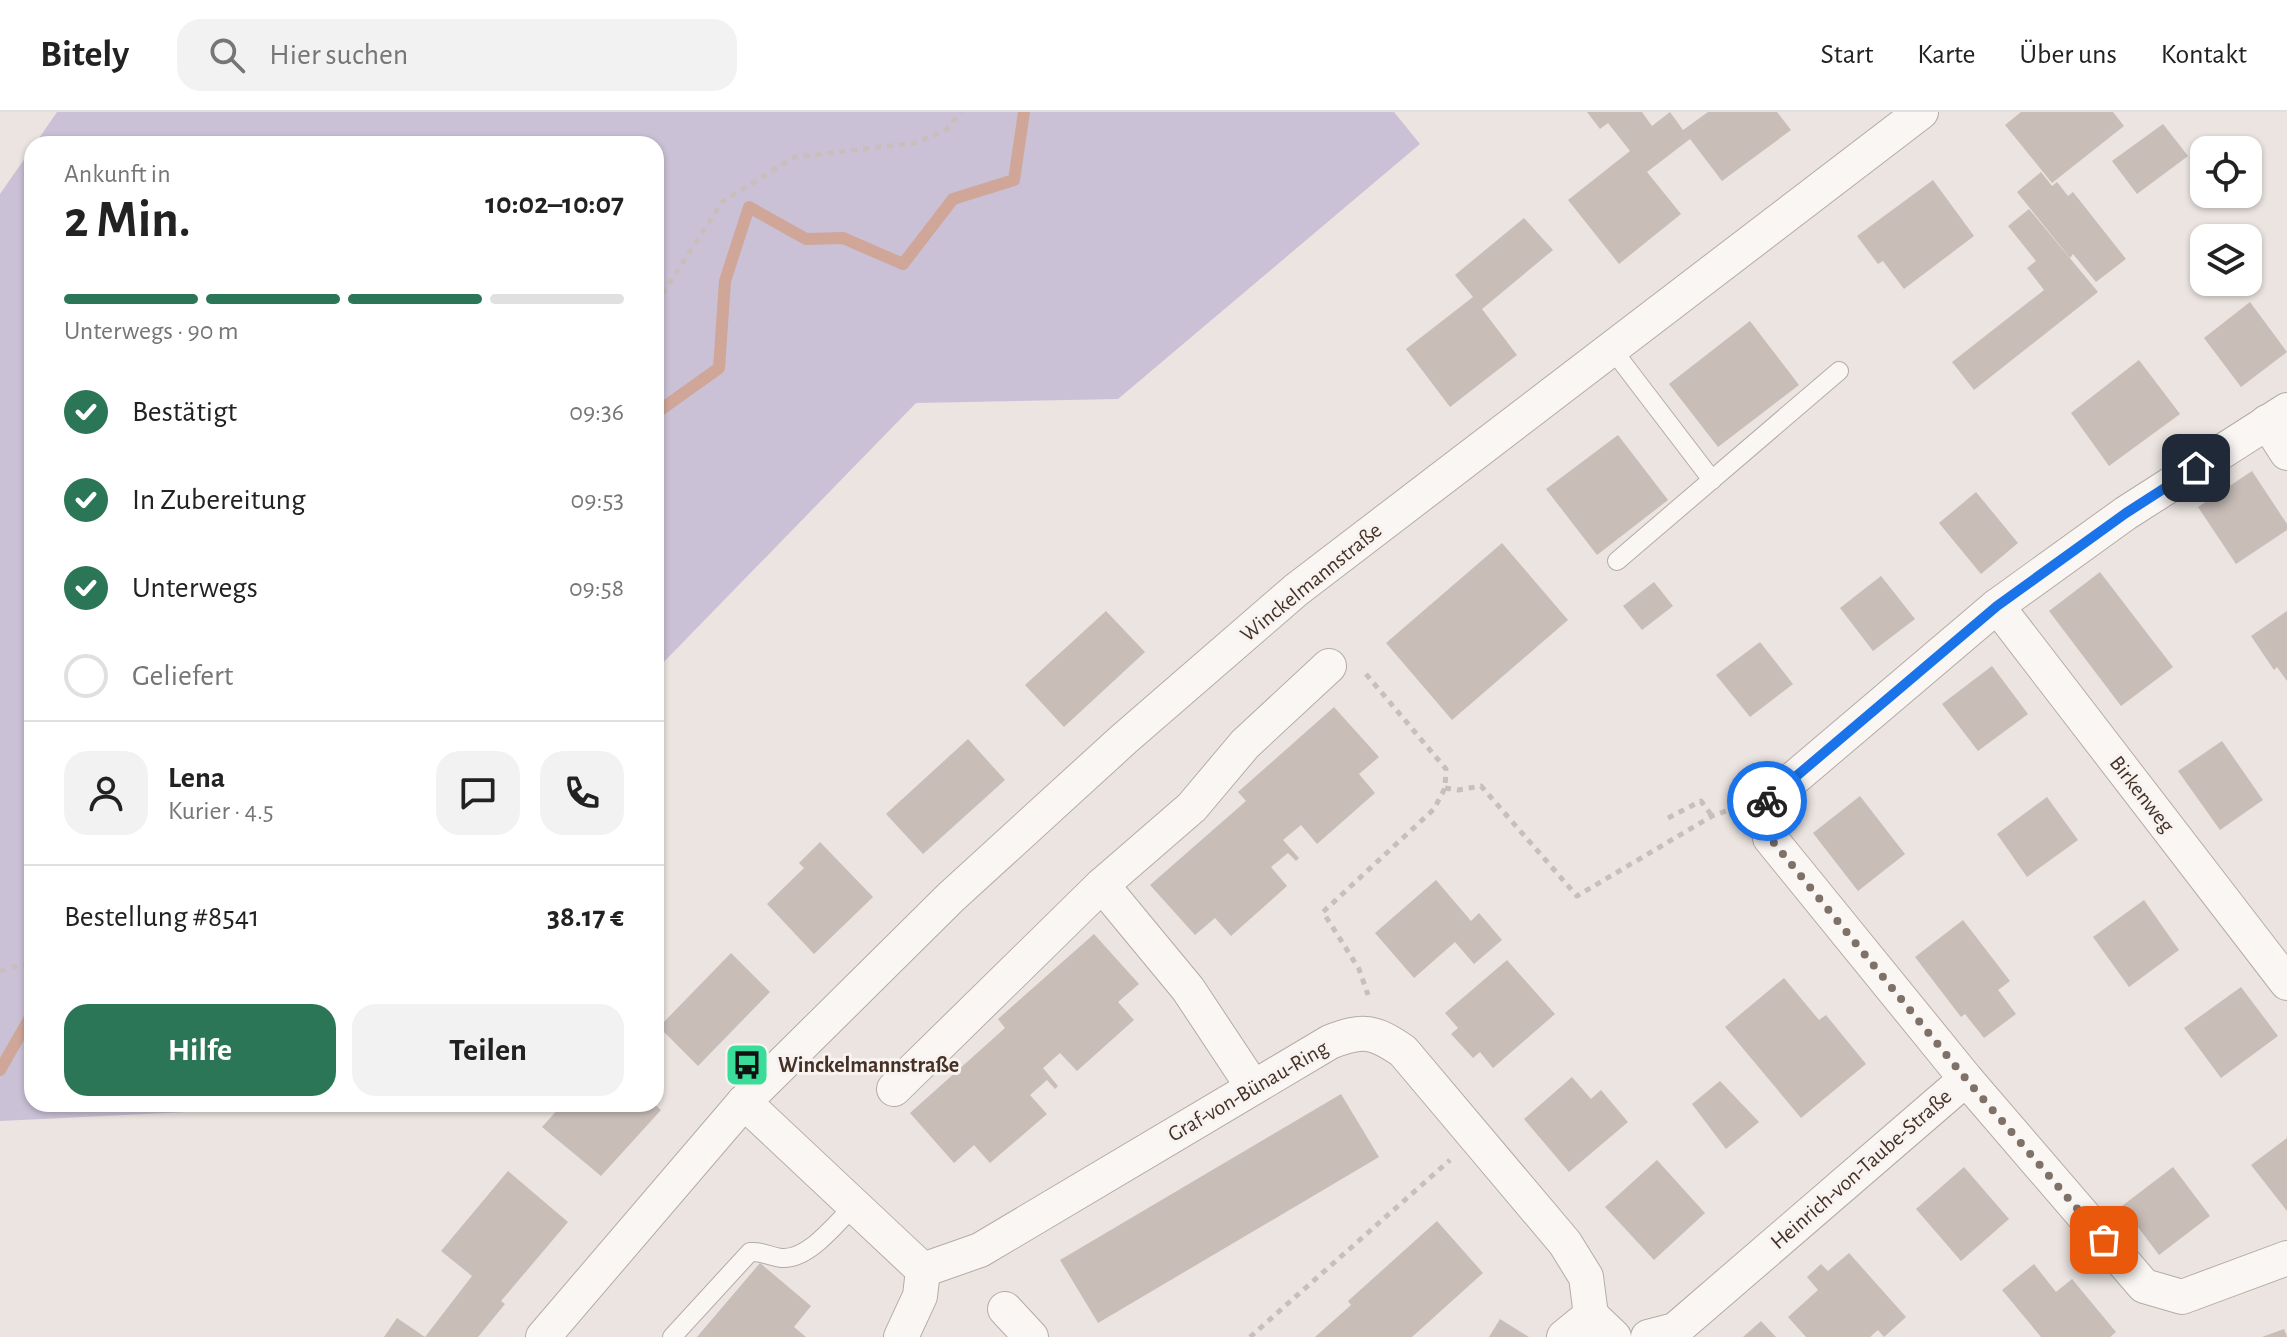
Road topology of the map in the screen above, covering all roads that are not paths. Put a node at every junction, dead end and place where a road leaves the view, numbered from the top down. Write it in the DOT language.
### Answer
graph roads {
  1 [pos="1921,112"];
  2 [pos="1612,349"];
  3 [pos="1839,371"];
  4 [pos="2277,416"];
  5 [pos="2287,453"];
  6 [pos="1712,480"];
  7 [pos="1617,561"];
  8 [pos="1997,606"];
  9 [pos="1343,665"];
  10 [pos="1102,885"];
  11 [pos="2287,983"];
  12 [pos="1966,1079"];
  13 [pos="1253,1087"];
  14 [pos="894,1089"];
  15 [pos="744,1102"];
  16 [pos="855,1205"];
  17 [pos="2287,1258"];
  18 [pos="923,1270"];
  19 [pos="1005,1309"];
  20 [pos="1602,1326"];
  21 [pos="543,1337"];
  22 [pos="672,1337"];
  23 [pos="901,1337"];
  24 [pos="1031,1337"];
  25 [pos="1564,1337"];
  26 [pos="1648,1337"];
  1 -- 2 [label="street, Winckelmannstraße"];
  2 -- 6 [label="lane"];
  2 -- 15 [label="street, Winckelmannstraße"];
  3 -- 6 [label="lane"];
  4 -- 5 [label="street"];
  4 -- 8 [label="street"];
  6 -- 7 [label="lane"];
  8 -- 11 [label="street, Birkenweg"];
  8 -- 12 [label="street"];
  9 -- 10 [label="street"];
  10 -- 13 [label="street"];
  10 -- 14 [label="street"];
  12 -- 17 [label="street, Heinrich-von-Taube-Straße"];
  12 -- 26 [label="street, Heinrich-von-Taube-Straße"];
  13 -- 18 [label="street, Graf-von-Bünau-Ring"];
  13 -- 20 [label="street, Graf-von-Bünau-Ring"];
  15 -- 16 [label="street"];
  15 -- 21 [label="street, Winckelmannstraße"];
  16 -- 18 [label="street"];
  16 -- 22 [label="lane"];
  18 -- 23 [label="street"];
  19 -- 24 [label="street"];
  20 -- 25 [label="street"];
}
